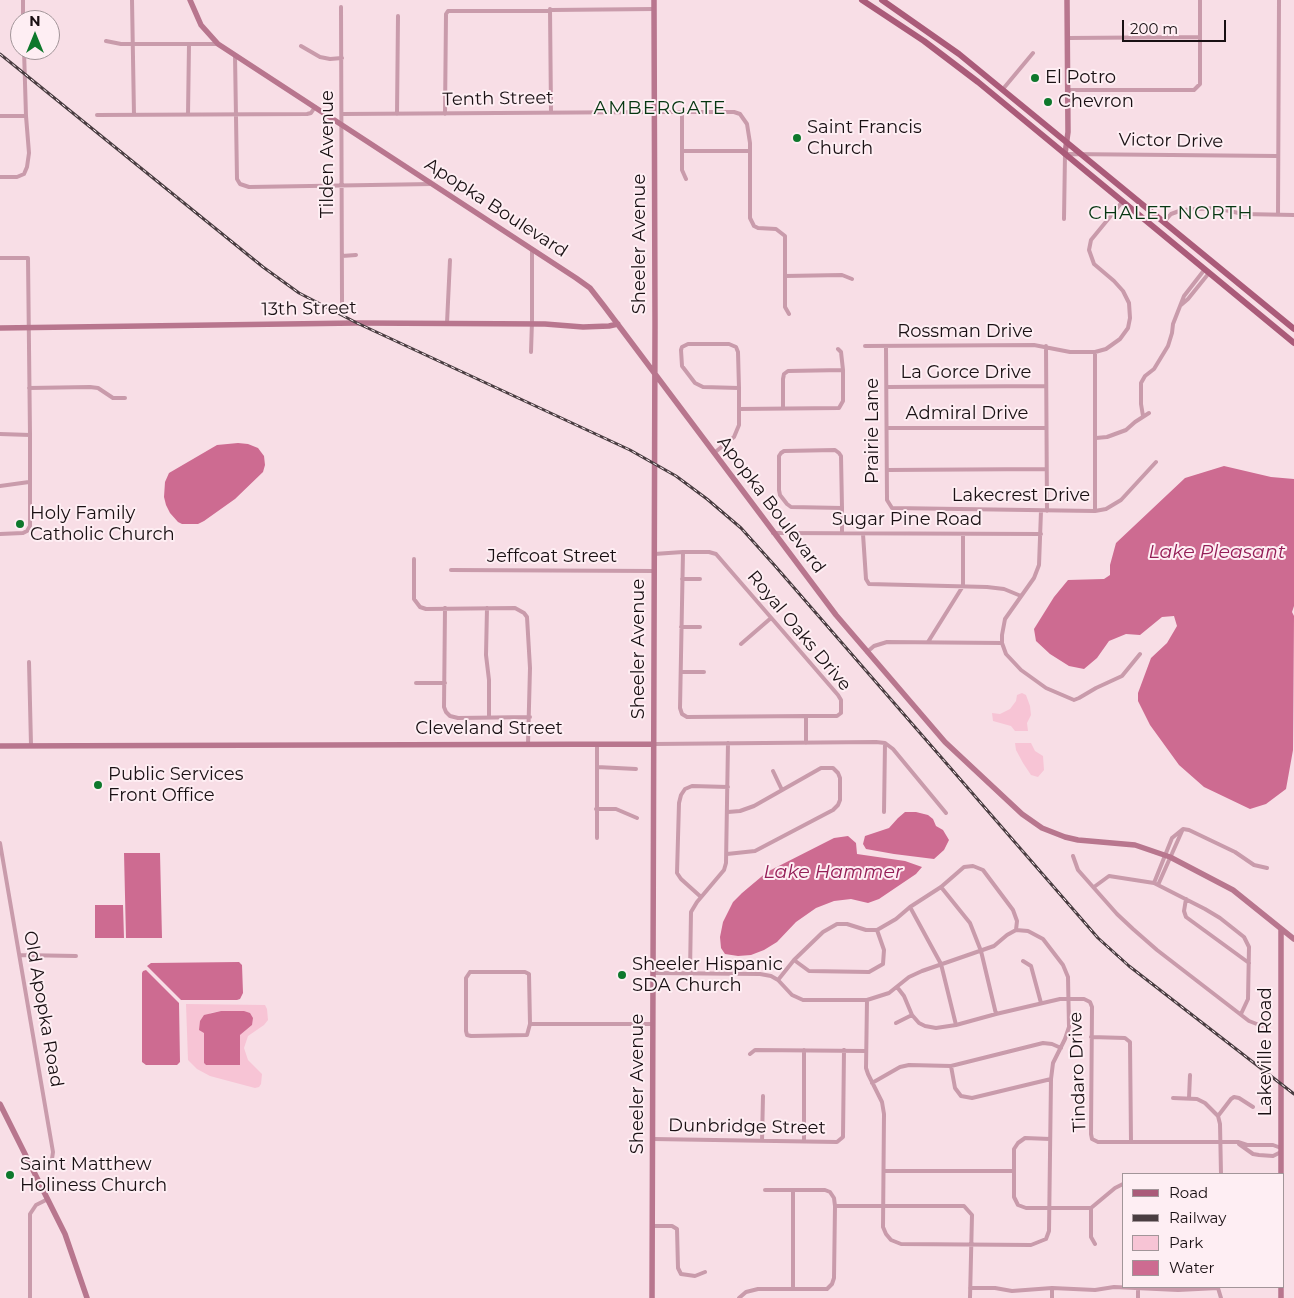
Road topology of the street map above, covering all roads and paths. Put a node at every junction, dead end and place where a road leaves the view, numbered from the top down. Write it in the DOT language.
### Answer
graph roads {
  1 [pos="132,0"];
  2 [pos="190,0"];
  3 [pos="654,0"];
  4 [pos="862,0"];
  5 [pos="882,0"];
  6 [pos="1067,0"];
  7 [pos="1200,0"];
  8 [pos="1279,0"];
  9 [pos="341,7"];
  10 [pos="550,9"];
  11 [pos="654,9"];
  12 [pos="398,16"];
  13 [pos="930,32"];
  14 [pos="1200,37"];
  15 [pos="1068,38"];
  16 [pos="924,40"];
  17 [pos="106,41"];
  18 [pos="133,44"];
  19 [pos="190,44"];
  20 [pos="218,44"];
  21 [pos="301,46"];
  22 [pos="1033,53"];
  23 [pos="235,55"];
  24 [pos="342,58"];
  25 [pos="24,60"];
  26 [pos="1003,89"];
  27 [pos="1068,90"];
  28 [pos="996,97"];
  29 [pos="315,107"];
  30 [pos="551,112"];
  31 [pos="654,112"];
  32 [pos="682,112"];
  33 [pos="236,114"];
  34 [pos="342,114"];
  35 [pos="398,114"];
  36 [pos="445,114"];
  37 [pos="97,115"];
  38 [pos="134,115"];
  39 [pos="188,115"];
  40 [pos="0,116"];
  41 [pos="26,116"];
  42 [pos="341,124"];
  43 [pos="1066,142"];
  44 [pos="682,151"];
  45 [pos="750,151"];
  46 [pos="1065,154"];
  47 [pos="1082,154"];
  48 [pos="1278,156"];
  49 [pos="0,178"];
  50 [pos="686,179"];
  51 [pos="432,184"];
  52 [pos="342,185"];
  53 [pos="1123,202"];
  54 [pos="1141,203"];
  55 [pos="1278,215"];
  56 [pos="1294,215"];
  57 [pos="1064,219"];
  58 [pos="1164,222"];
  59 [pos="532,249"];
  60 [pos="356,255"];
  61 [pos="342,256"];
  62 [pos="0,258"];
  63 [pos="450,260"];
  64 [pos="1207,271"];
  65 [pos="785,276"];
  66 [pos="852,279"];
  67 [pos="342,302"];
  68 [pos="789,314"];
  69 [pos="1283,321"];
  70 [pos="446,323"];
  71 [pos="532,324"];
  72 [pos="618,324"];
  73 [pos="28,327"];
  74 [pos="0,328"];
  75 [pos="1277,328"];
  76 [pos="1294,329"];
  77 [pos="1294,342"];
  78 [pos="865,346"];
  79 [pos="1046,346"];
  80 [pos="886,347"];
  81 [pos="838,348"];
  82 [pos="531,352"];
  83 [pos="1095,352"];
  84 [pos="843,370"];
  85 [pos="655,373"];
  86 [pos="1046,386"];
  87 [pos="887,387"];
  88 [pos="29,388"];
  89 [pos="739,388"];
  90 [pos="125,398"];
  91 [pos="739,409"];
  92 [pos="784,409"];
  93 [pos="1149,413"];
  94 [pos="1143,416"];
  95 [pos="887,428"];
  96 [pos="1046,428"];
  97 [pos="0,434"];
  98 [pos="30,435"];
  99 [pos="1096,438"];
  100 [pos="714,454"];
  101 [pos="1156,462"];
  102 [pos="1046,469"];
  103 [pos="887,470"];
  104 [pos="29,482"];
  105 [pos="0,486"];
  106 [pos="842,508"];
  107 [pos="897,510"];
  108 [pos="1041,511"];
  109 [pos="1047,511"];
  110 [pos="1095,511"];
  111 [pos="773,533"];
  112 [pos="842,533"];
  113 [pos="0,534"];
  114 [pos="863,534"];
  115 [pos="963,534"];
  116 [pos="1041,534"];
  117 [pos="683,552"];
  118 [pos="654,554"];
  119 [pos="414,558"];
  120 [pos="451,570"];
  121 [pos="654,571"];
  122 [pos="682,579"];
  123 [pos="700,579"];
  124 [pos="963,586"];
  125 [pos="1021,596"];
  126 [pos="446,608"];
  127 [pos="487,608"];
  128 [pos="771,618"];
  129 [pos="681,627"];
  130 [pos="700,627"];
  131 [pos="928,642"];
  132 [pos="1002,643"];
  133 [pos="741,644"];
  134 [pos="867,652"];
  135 [pos="1140,654"];
  136 [pos="29,662"];
  137 [pos="681,672"];
  138 [pos="704,672"];
  139 [pos="416,683"];
  140 [pos="445,683"];
  141 [pos="806,716"];
  142 [pos="530,717"];
  143 [pos="489,718"];
  144 [pos="728,743"];
  145 [pos="806,743"];
  146 [pos="885,743"];
  147 [pos="528,744"];
  148 [pos="597,744"];
  149 [pos="653,744"];
  150 [pos="31,745"];
  151 [pos="0,746"];
  152 [pos="597,767"];
  153 [pos="636,769"];
  154 [pos="773,771"];
  155 [pos="728,787"];
  156 [pos="782,790"];
  157 [pos="596,809"];
  158 [pos="728,812"];
  159 [pos="884,812"];
  160 [pos="946,814"];
  161 [pos="637,818"];
  162 [pos="597,838"];
  163 [pos="0,843"];
  164 [pos="727,854"];
  165 [pos="1073,856"];
  166 [pos="1168,856"];
  167 [pos="1266,868"];
  168 [pos="1156,884"];
  169 [pos="1094,887"];
  170 [pos="941,888"];
  171 [pos="701,897"];
  172 [pos="1186,899"];
  173 [pos="910,907"];
  174 [pos="1281,929"];
  175 [pos="877,930"];
  176 [pos="1016,930"];
  177 [pos="1294,940"];
  178 [pos="981,951"];
  179 [pos="20,955"];
  180 [pos="76,956"];
  181 [pos="794,960"];
  182 [pos="1023,961"];
  183 [pos="1249,963"];
  184 [pos="941,964"];
  185 [pos="654,973"];
  186 [pos="690,973"];
  187 [pos="778,980"];
  188 [pos="897,987"];
  189 [pos="1068,999"];
  190 [pos="867,1000"];
  191 [pos="1041,1003"];
  192 [pos="996,1014"];
  193 [pos="1241,1014"];
  194 [pos="912,1015"];
  195 [pos="896,1023"];
  196 [pos="530,1024"];
  197 [pos="653,1024"];
  198 [pos="956,1025"];
  199 [pos="1262,1026"];
  200 [pos="1091,1038"];
  201 [pos="1061,1048"];
  202 [pos="804,1050"];
  203 [pos="844,1050"];
  204 [pos="866,1051"];
  205 [pos="750,1054"];
  206 [pos="951,1066"];
  207 [pos="1190,1075"];
  208 [pos="1051,1078"];
  209 [pos="872,1083"];
  210 [pos="762,1096"];
  211 [pos="1173,1098"];
  212 [pos="1190,1098"];
  213 [pos="0,1104"];
  214 [pos="1253,1107"];
  215 [pos="1218,1116"];
  216 [pos="653,1139"];
  217 [pos="1050,1139"];
  218 [pos="762,1141"];
  219 [pos="804,1141"];
  220 [pos="1131,1142"];
  221 [pos="1221,1142"];
  222 [pos="1238,1142"];
  223 [pos="1281,1150"];
  224 [pos="34,1171"];
  225 [pos="884,1171"];
  226 [pos="1013,1172"];
  227 [pos="1221,1173"];
  228 [pos="1281,1173"];
  229 [pos="1122,1184"];
  230 [pos="765,1190"];
  231 [pos="794,1190"];
  232 [pos="48,1199"];
  233 [pos="835,1206"];
  234 [pos="883,1207"];
  235 [pos="1050,1208"];
  236 [pos="1090,1208"];
  237 [pos="653,1226"];
  238 [pos="1095,1244"];
  239 [pos="971,1245"];
  240 [pos="705,1272"];
  241 [pos="1122,1287"];
  242 [pos="793,1288"];
  243 [pos="970,1288"];
  244 [pos="1052,1288"];
  245 [pos="1151,1288"];
  246 [pos="1218,1288"];
  247 [pos="30,1298"];
  248 [pos="87,1298"];
  249 [pos="652,1298"];
  250 [pos="738,1298"];
  251 [pos="970,1298"];
  252 [pos="1052,1298"];
  1 -- 18 [label="street"];
  2 -- 20 [label="street, Apopka Boulevard"];
  3 -- 11 [label="street, Sheeler Avenue"];
  4 -- 16 [label="main road"];
  5 -- 13 [label="main road"];
  6 -- 15 [label="street"];
  7 -- 14 [label="street"];
  8 -- 48 [label="street"];
  9 -- 24 [label="street, Tilden Avenue"];
  10 -- 11 [label="street"];
  10 -- 30 [label="street"];
  10 -- 36 [label="street"];
  11 -- 31 [label="street, Sheeler Avenue"];
  12 -- 35 [label="street"];
  13 -- 16 [label="main road"];
  13 -- 26 [label="main road"];
  14 -- 15 [label="street"];
  14 -- 27 [label="street"];
  15 -- 27 [label="street"];
  16 -- 28 [label="main road"];
  17 -- 18 [label="street"];
  18 -- 19 [label="street"];
  18 -- 38 [label="street"];
  19 -- 20 [label="street"];
  19 -- 39 [label="street"];
  20 -- 23 [label="street, Apopka Boulevard"];
  21 -- 24 [label="street"];
  22 -- 26 [label="street"];
  23 -- 29 [label="street, Apopka Boulevard"];
  23 -- 33 [label="street"];
  24 -- 34 [label="street, Tilden Avenue"];
  25 -- 41 [label="street"];
  26 -- 28 [label="main road"];
  26 -- 43 [label="main road"];
  27 -- 43 [label="street"];
  28 -- 46 [label="main road"];
  29 -- 33 [label="street"];
  29 -- 42 [label="street, Apopka Boulevard"];
  30 -- 31 [label="street, Tenth Street"];
  30 -- 36 [label="street, Tenth Street"];
  31 -- 32 [label="street, Tenth Street"];
  31 -- 85 [label="street, Sheeler Avenue"];
  32 -- 44 [label="street"];
  32 -- 45 [label="street, Tenth Street"];
  33 -- 39 [label="street"];
  33 -- 52 [label="street"];
  34 -- 35 [label="street, Tenth Street"];
  34 -- 42 [label="street, Tilden Avenue"];
  35 -- 36 [label="street, Tenth Street"];
  37 -- 38 [label="street"];
  38 -- 39 [label="street"];
  40 -- 41 [label="street"];
  41 -- 49 [label="street"];
  42 -- 51 [label="street, Apopka Boulevard"];
  42 -- 52 [label="street, Tilden Avenue"];
  43 -- 46 [label="street"];
  43 -- 47 [label="main road"];
  44 -- 45 [label="street"];
  44 -- 50 [label="street"];
  45 -- 65 [label="street"];
  46 -- 47 [label="street, Victor Drive"];
  46 -- 53 [label="main road"];
  46 -- 57 [label="street"];
  47 -- 48 [label="street, Victor Drive"];
  47 -- 54 [label="main road"];
  48 -- 55 [label="street"];
  51 -- 52 [label="street"];
  51 -- 59 [label="street, Apopka Boulevard"];
  52 -- 61 [label="street, Tilden Avenue"];
  53 -- 54 [label="main road"];
  53 -- 64 [label="main road"];
  53 -- 83 [label="street"];
  54 -- 58 [label="main road"];
  55 -- 56 [label="street"];
  55 -- 58 [label="street"];
  58 -- 69 [label="main road"];
  59 -- 71 [label="street"];
  59 -- 72 [label="street, Apopka Boulevard"];
  60 -- 61 [label="street"];
  61 -- 67 [label="street, Tilden Avenue"];
  62 -- 73 [label="street"];
  63 -- 70 [label="street"];
  64 -- 75 [label="main road"];
  64 -- 94 [label="street"];
  65 -- 66 [label="street"];
  65 -- 68 [label="street"];
  69 -- 75 [label="main road"];
  69 -- 76 [label="main road"];
  70 -- 71 [label="street, 13th Street"];
  70 -- 73 [label="street, 13th Street"];
  71 -- 72 [label="street, 13th Street"];
  71 -- 82 [label="street"];
  72 -- 85 [label="street, Apopka Boulevard"];
  73 -- 74 [label="street, 13th Street"];
  73 -- 88 [label="street"];
  75 -- 77 [label="main road"];
  78 -- 80 [label="street, Rossman Drive"];
  79 -- 80 [label="street, Rossman Drive"];
  79 -- 83 [label="street, Rossman Drive"];
  79 -- 86 [label="street"];
  80 -- 87 [label="street, Prairie Lane"];
  81 -- 84 [label="street"];
  83 -- 99 [label="street"];
  84 -- 92 [label="street"];
  84 -- 92 [label="street"];
  85 -- 100 [label="street, Apopka Boulevard"];
  85 -- 118 [label="street, Sheeler Avenue"];
  86 -- 87 [label="street, La Gorce Drive"];
  86 -- 96 [label="street"];
  87 -- 95 [label="street, Prairie Lane"];
  88 -- 90 [label="street"];
  88 -- 98 [label="street"];
  89 -- 89 [label="street"];
  89 -- 91 [label="street"];
  91 -- 92 [label="street"];
  91 -- 100 [label="street"];
  93 -- 94 [label="street"];
  94 -- 99 [label="street"];
  95 -- 96 [label="street, Admiral Drive"];
  95 -- 103 [label="street, Prairie Lane"];
  96 -- 102 [label="street"];
  97 -- 98 [label="street"];
  98 -- 104 [label="street"];
  99 -- 110 [label="street"];
  100 -- 111 [label="street, Apopka Boulevard"];
  101 -- 110 [label="street, Lakecrest Drive"];
  102 -- 103 [label="street"];
  102 -- 109 [label="street"];
  103 -- 107 [label="street, Prairie Lane"];
  104 -- 105 [label="street"];
  104 -- 113 [label="street"];
  106 -- 106 [label="street"];
  106 -- 112 [label="street"];
  107 -- 108 [label="street, Lakecrest Drive"];
  108 -- 109 [label="street, Lakecrest Drive"];
  108 -- 116 [label="street"];
  109 -- 110 [label="street, Lakecrest Drive"];
  111 -- 112 [label="street, Sugar Pine Road"];
  111 -- 134 [label="street, Apopka Boulevard"];
  112 -- 114 [label="street, Sugar Pine Road"];
  114 -- 115 [label="street, Sugar Pine Road"];
  114 -- 124 [label="street"];
  115 -- 116 [label="street, Sugar Pine Road"];
  115 -- 124 [label="street"];
  116 -- 125 [label="street"];
  117 -- 118 [label="street, Royal Oaks Drive"];
  117 -- 122 [label="street, Royal Oaks Drive"];
  117 -- 128 [label="street, Royal Oaks Drive"];
  118 -- 121 [label="street, Sheeler Avenue"];
  119 -- 126 [label="street"];
  120 -- 121 [label="street, Jeffcoat Street"];
  121 -- 149 [label="street, Sheeler Avenue"];
  122 -- 123 [label="street"];
  122 -- 129 [label="street, Royal Oaks Drive"];
  124 -- 125 [label="street"];
  124 -- 131 [label="street"];
  125 -- 132 [label="street"];
  126 -- 127 [label="street"];
  126 -- 140 [label="street"];
  127 -- 142 [label="street"];
  127 -- 143 [label="street"];
  128 -- 133 [label="street"];
  128 -- 141 [label="street, Royal Oaks Drive"];
  129 -- 130 [label="street"];
  129 -- 137 [label="street, Royal Oaks Drive"];
  131 -- 132 [label="street"];
  131 -- 134 [label="street"];
  132 -- 135 [label="street"];
  134 -- 166 [label="street, Apopka Boulevard"];
  136 -- 150 [label="street"];
  137 -- 138 [label="street"];
  137 -- 141 [label="street, Royal Oaks Drive"];
  139 -- 140 [label="street"];
  140 -- 143 [label="street"];
  141 -- 145 [label="street"];
  142 -- 143 [label="street"];
  142 -- 147 [label="street"];
  144 -- 145 [label="street, Cleveland Street"];
  144 -- 149 [label="street, Cleveland Street"];
  144 -- 155 [label="street"];
  145 -- 146 [label="street, Cleveland Street"];
  146 -- 159 [label="street"];
  146 -- 160 [label="street"];
  147 -- 148 [label="street, Cleveland Street"];
  147 -- 150 [label="street, Cleveland Street"];
  148 -- 149 [label="street, Cleveland Street"];
  148 -- 152 [label="street"];
  149 -- 185 [label="street, Sheeler Avenue"];
  150 -- 151 [label="street, Cleveland Street"];
  152 -- 153 [label="street"];
  152 -- 157 [label="street"];
  154 -- 156 [label="street"];
  155 -- 158 [label="street"];
  155 -- 171 [label="street"];
  156 -- 158 [label="street"];
  156 -- 164 [label="street"];
  157 -- 161 [label="street"];
  157 -- 162 [label="street"];
  158 -- 164 [label="street"];
  163 -- 179 [label="street, Old Apopka Road"];
  164 -- 171 [label="street"];
  165 -- 169 [label="street"];
  166 -- 167 [label="street"];
  166 -- 168 [label="street"];
  166 -- 174 [label="street, Apopka Boulevard"];
  168 -- 169 [label="street"];
  168 -- 172 [label="street"];
  169 -- 193 [label="street"];
  170 -- 173 [label="street"];
  170 -- 176 [label="street"];
  170 -- 178 [label="street"];
  171 -- 186 [label="street"];
  172 -- 183 [label="street"];
  172 -- 183 [label="street"];
  173 -- 175 [label="street"];
  173 -- 184 [label="street"];
  174 -- 177 [label="street, Apopka Boulevard"];
  174 -- 223 [label="street, Lakeville Road"];
  175 -- 181 [label="street"];
  175 -- 181 [label="street"];
  176 -- 178 [label="street"];
  176 -- 189 [label="street"];
  178 -- 184 [label="street"];
  178 -- 192 [label="street"];
  179 -- 180 [label="street"];
  179 -- 224 [label="street, Old Apopka Road"];
  181 -- 187 [label="street"];
  182 -- 191 [label="street"];
  183 -- 193 [label="street"];
  184 -- 188 [label="street"];
  184 -- 198 [label="street"];
  185 -- 186 [label="street"];
  185 -- 197 [label="street, Sheeler Avenue"];
  186 -- 187 [label="street"];
  187 -- 190 [label="street"];
  188 -- 190 [label="street"];
  188 -- 194 [label="street"];
  189 -- 191 [label="street"];
  189 -- 200 [label="street, Tindaro Drive"];
  189 -- 201 [label="street"];
  190 -- 204 [label="street"];
  191 -- 192 [label="street"];
  192 -- 198 [label="street"];
  193 -- 199 [label="street"];
  194 -- 195 [label="street"];
  194 -- 198 [label="street"];
  196 -- 196 [label="street"];
  196 -- 197 [label="street"];
  197 -- 216 [label="street, Sheeler Avenue"];
  200 -- 220 [label="street"];
  200 -- 220 [label="street, Tindaro Drive"];
  201 -- 206 [label="street"];
  201 -- 208 [label="street"];
  202 -- 203 [label="street"];
  202 -- 205 [label="street"];
  202 -- 219 [label="street"];
  203 -- 204 [label="street"];
  203 -- 219 [label="street, Dunbridge Street"];
  204 -- 209 [label="street"];
  206 -- 208 [label="street"];
  206 -- 209 [label="street"];
  207 -- 212 [label="street"];
  208 -- 217 [label="street"];
  209 -- 225 [label="street"];
  210 -- 218 [label="street"];
  211 -- 212 [label="street"];
  212 -- 215 [label="street"];
  213 -- 224 [label="street"];
  214 -- 215 [label="street"];
  215 -- 221 [label="street"];
  216 -- 218 [label="street, Dunbridge Street"];
  216 -- 237 [label="street, Sheeler Avenue"];
  217 -- 226 [label="street"];
  217 -- 235 [label="street"];
  218 -- 219 [label="street, Dunbridge Street"];
  220 -- 221 [label="street, Tindaro Drive"];
  221 -- 222 [label="street, Tindaro Drive"];
  221 -- 227 [label="street"];
  222 -- 223 [label="street, Tindaro Drive"];
  222 -- 223 [label="street"];
  223 -- 228 [label="street, Lakeville Road"];
  224 -- 232 [label="street"];
  225 -- 226 [label="street"];
  225 -- 234 [label="street"];
  226 -- 235 [label="street"];
  229 -- 236 [label="street"];
  230 -- 231 [label="street"];
  231 -- 233 [label="street"];
  231 -- 242 [label="street"];
  232 -- 247 [label="street"];
  232 -- 248 [label="street"];
  233 -- 234 [label="street"];
  233 -- 242 [label="street"];
  234 -- 239 [label="street"];
  234 -- 239 [label="street"];
  235 -- 236 [label="street"];
  235 -- 239 [label="street"];
  236 -- 238 [label="street"];
  237 -- 240 [label="street"];
  237 -- 249 [label="street, Sheeler Avenue"];
  239 -- 243 [label="street"];
  241 -- 244 [label="street"];
  242 -- 250 [label="street"];
  243 -- 244 [label="street"];
  243 -- 251 [label="street"];
  244 -- 252 [label="street"];
  245 -- 246 [label="street"];
}
